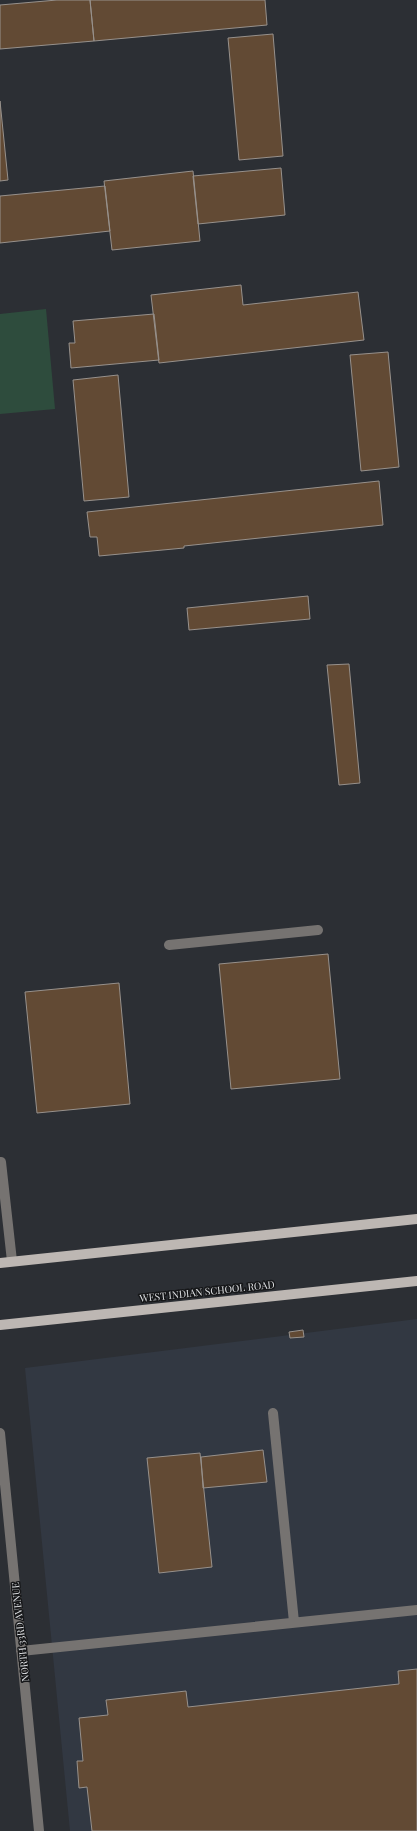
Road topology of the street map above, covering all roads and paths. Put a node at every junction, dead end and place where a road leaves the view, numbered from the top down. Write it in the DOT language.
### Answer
graph roads {
  1 [pos="318,930"];
  2 [pos="169,944"];
  3 [pos="1,1162"];
  4 [pos="417,1219"];
  5 [pos="12,1262"];
  6 [pos="0,1263"];
  7 [pos="417,1281"];
  8 [pos="0,1325"];
  9 [pos="273,1413"];
  10 [pos="0,1433"];
  11 [pos="417,1610"];
  12 [pos="294,1622"];
  13 [pos="22,1651"];
  14 [pos="39,1831"];
  1 -- 2 [label="street"];
  3 -- 5 [label="street"];
  4 -- 5 [label="main road"];
  5 -- 6 [label="main road"];
  7 -- 8 [label="main road, WEST INDIAN SCHOOL ROAD"];
  9 -- 12 [label="street"];
  10 -- 13 [label="street, NORTH 33RD AVENUE"];
  11 -- 12 [label="street"];
  12 -- 13 [label="street"];
  13 -- 14 [label="street, NORTH 33RD AVENUE"];
}
